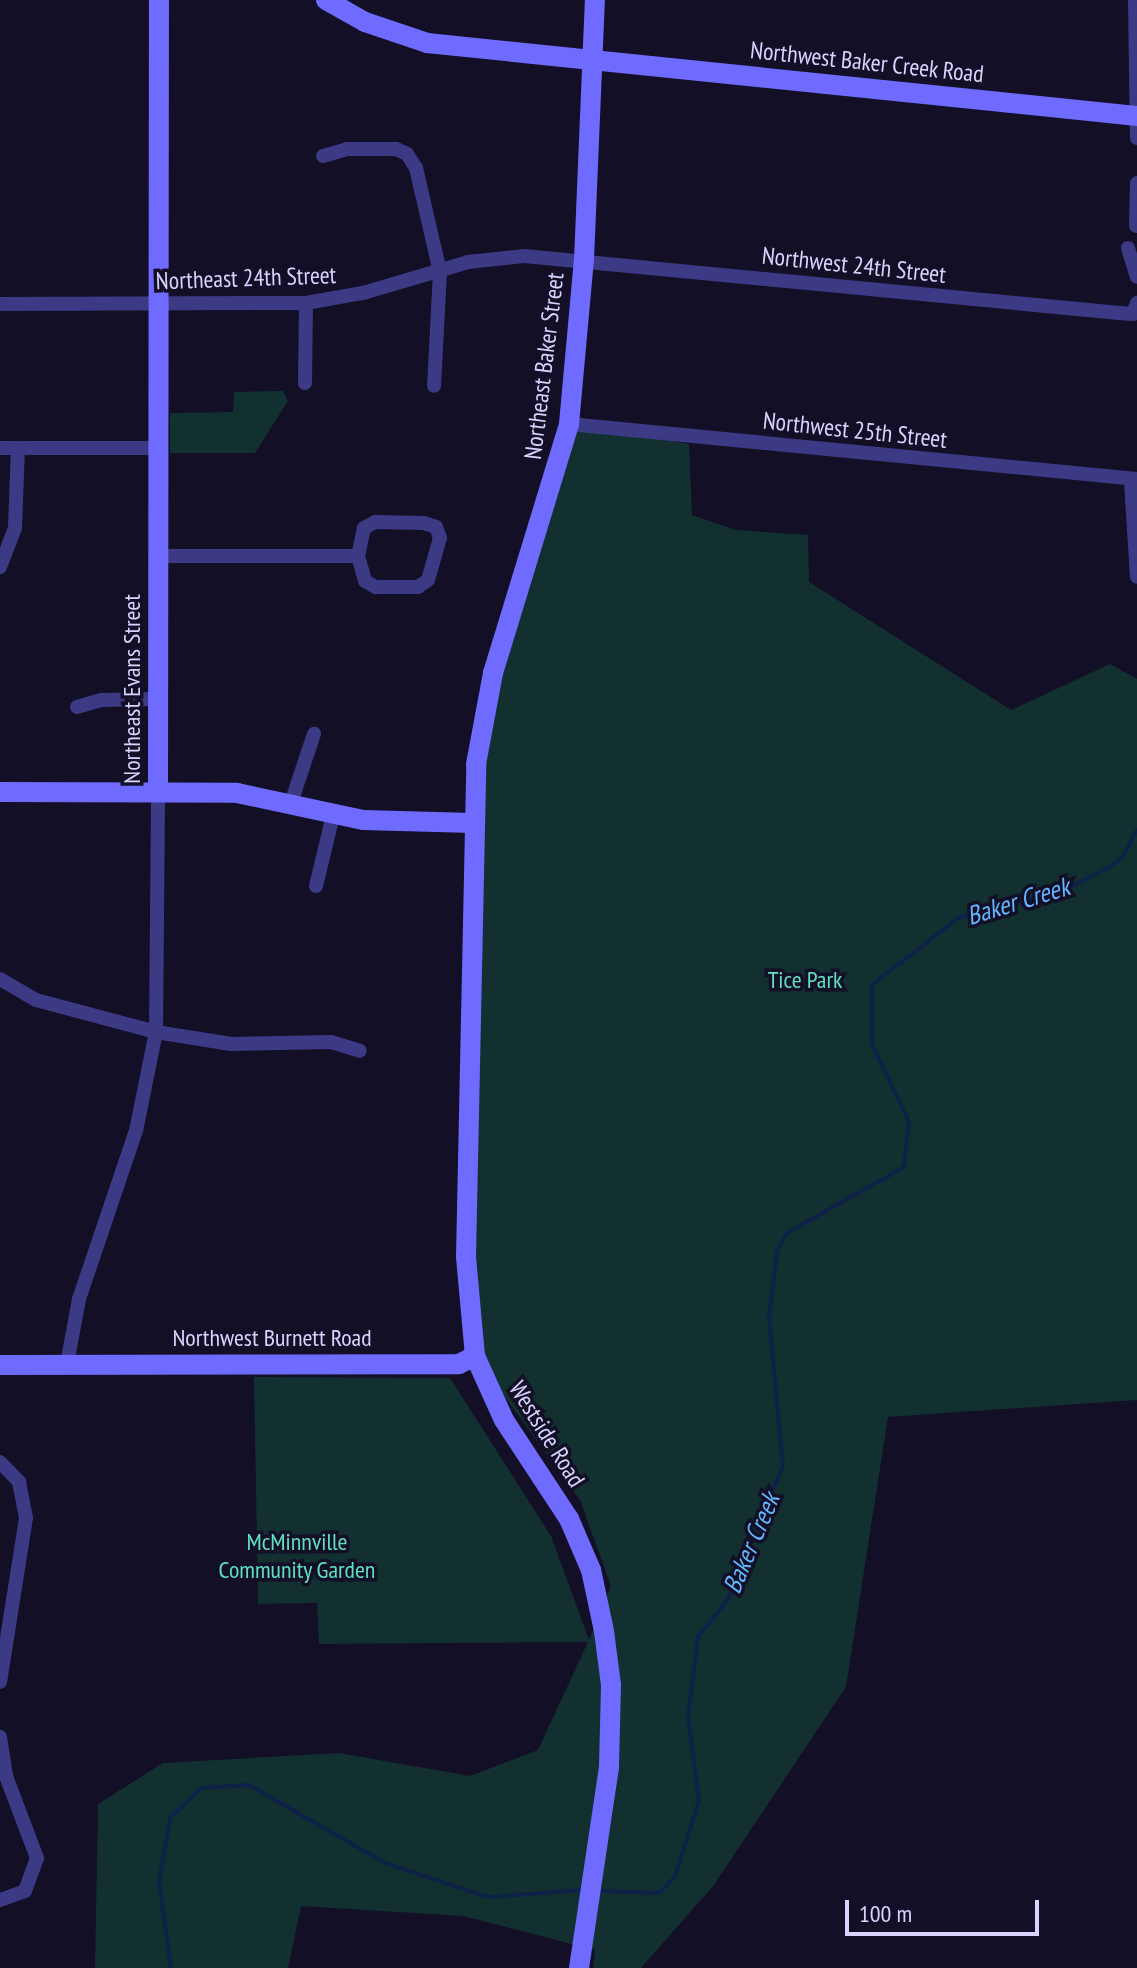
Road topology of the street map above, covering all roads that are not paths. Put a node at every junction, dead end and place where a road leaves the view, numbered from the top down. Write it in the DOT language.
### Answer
graph roads {
  1 [pos="159,0"];
  2 [pos="326,0"];
  3 [pos="595,0"];
  4 [pos="1135,0"];
  5 [pos="592,60"];
  6 [pos="1136,116"];
  7 [pos="1137,138"];
  8 [pos="323,156"];
  9 [pos="1137,183"];
  10 [pos="1136,226"];
  11 [pos="1128,248"];
  12 [pos="584,260"];
  13 [pos="440,272"];
  14 [pos="1137,277"];
  15 [pos="306,303"];
  16 [pos="1137,303"];
  17 [pos="0,304"];
  18 [pos="157,304"];
  19 [pos="305,383"];
  20 [pos="434,386"];
  21 [pos="569,424"];
  22 [pos="0,448"];
  23 [pos="18,448"];
  24 [pos="157,448"];
  25 [pos="1134,480"];
  26 [pos="157,556"];
  27 [pos="358,556"];
  28 [pos="0,567"];
  29 [pos="1137,577"];
  30 [pos="157,699"];
  31 [pos="77,707"];
  32 [pos="314,734"];
  33 [pos="0,792"];
  34 [pos="158,792"];
  35 [pos="291,803"];
  36 [pos="333,815"];
  37 [pos="473,823"];
  38 [pos="316,886"];
  39 [pos="0,979"];
  40 [pos="156,1032"];
  41 [pos="360,1051"];
  42 [pos="475,1356"];
  43 [pos="67,1364"];
  44 [pos="0,1365"];
  45 [pos="0,1462"];
  46 [pos="0,1664"];
  47 [pos="0,1682"];
  48 [pos="0,1737"];
  49 [pos="0,1900"];
  50 [pos="579,1968"];
  1 -- 18 [label="main road, Northeast Evans Street"];
  2 -- 5 [label="main road, Northwest Baker Creek Road"];
  3 -- 5 [label="main road, Northeast Baker Street"];
  4 -- 6 [label="street"];
  5 -- 6 [label="main road, Northwest Baker Creek Road"];
  5 -- 12 [label="main road, Northeast Baker Street"];
  6 -- 7 [label="street"];
  8 -- 13 [label="street"];
  9 -- 10 [label="street"];
  11 -- 14 [label="street"];
  12 -- 13 [label="street, Northeast 24th Street"];
  12 -- 16 [label="street, Northwest 24th Street"];
  12 -- 21 [label="main road, Northeast Baker Street"];
  13 -- 15 [label="street, Northeast 24th Street"];
  13 -- 20 [label="street"];
  15 -- 18 [label="street, Northeast 24th Street"];
  15 -- 19 [label="street"];
  17 -- 18 [label="street, Northeast 24th Street"];
  18 -- 24 [label="main road, Northeast Evans Street"];
  21 -- 25 [label="street, Northwest 25th Street"];
  21 -- 37 [label="main road, Northeast Baker Street"];
  22 -- 23 [label="street"];
  23 -- 24 [label="street"];
  23 -- 28 [label="street"];
  24 -- 26 [label="main road, Northeast Evans Street"];
  25 -- 29 [label="street"];
  26 -- 27 [label="street"];
  26 -- 30 [label="main road, Northeast Evans Street"];
  27 -- 27 [label="street"];
  30 -- 31 [label="street"];
  30 -- 34 [label="main road, Northeast Evans Street"];
  32 -- 35 [label="street"];
  33 -- 34 [label="main road"];
  34 -- 35 [label="main road"];
  34 -- 40 [label="street, Northeast Evans Street"];
  35 -- 36 [label="main road"];
  36 -- 37 [label="main road"];
  36 -- 38 [label="street"];
  37 -- 42 [label="main road, Westside Road"];
  39 -- 40 [label="street"];
  40 -- 41 [label="street"];
  40 -- 43 [label="street, Northeast Evans Street"];
  42 -- 43 [label="main road, Northwest Burnett Road"];
  42 -- 50 [label="main road, Westside Road"];
  43 -- 44 [label="main road, Northwest Burnett Road"];
  45 -- 46 [label="street"];
  46 -- 47 [label="street"];
  48 -- 49 [label="street"];
}
